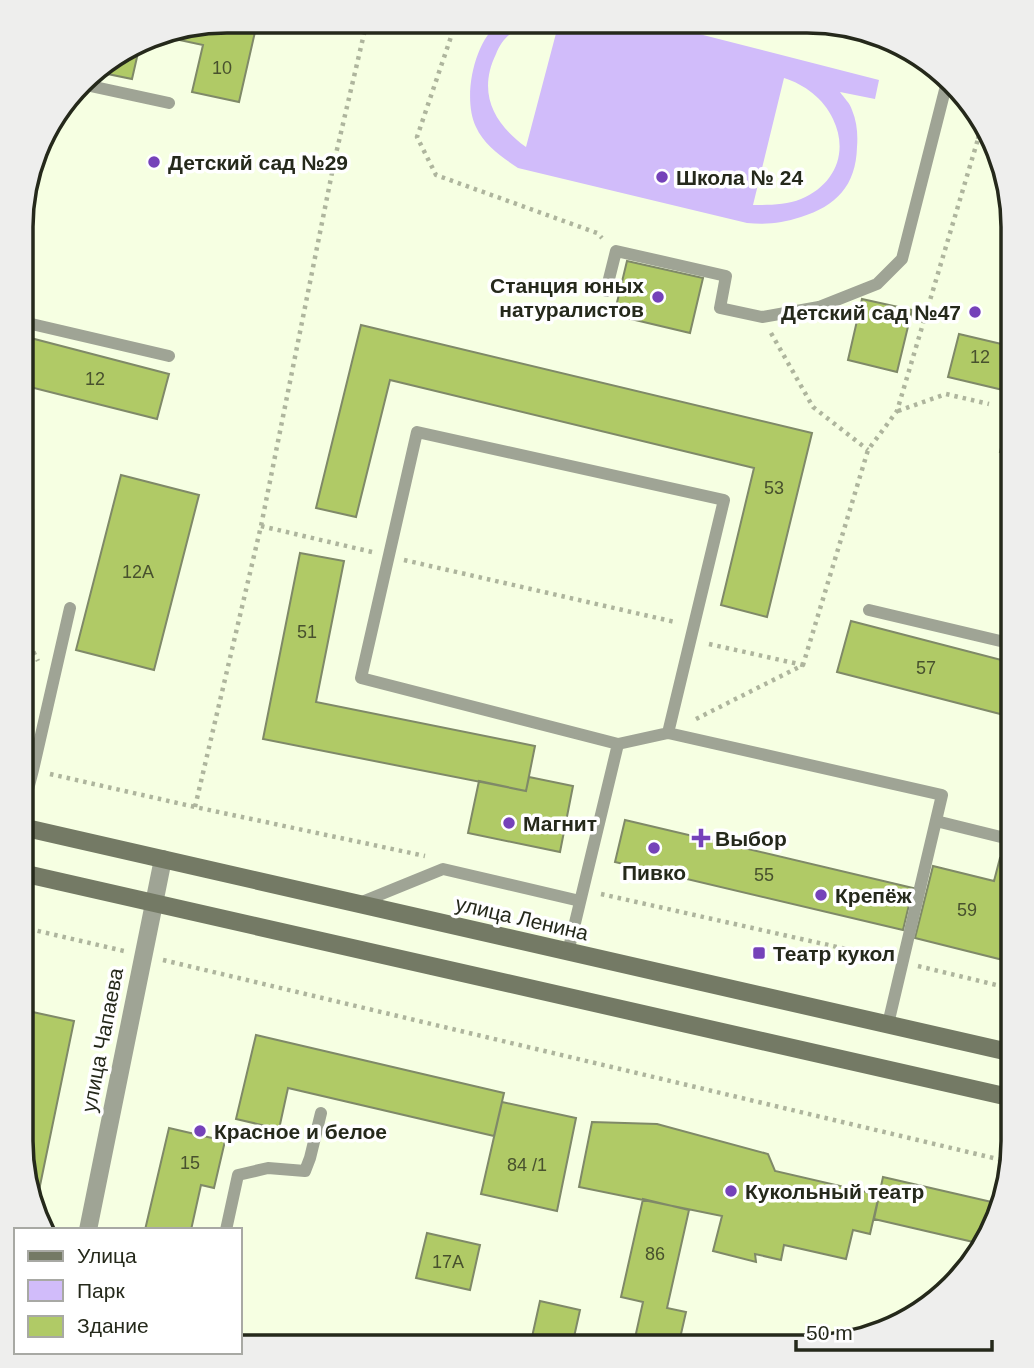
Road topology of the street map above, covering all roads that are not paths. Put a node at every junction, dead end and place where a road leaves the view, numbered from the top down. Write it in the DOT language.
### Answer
graph roads {
  1 [pos="93,87"];
  2 [pos="945,91"];
  3 [pos="169,103"];
  4 [pos="606,291"];
  5 [pos="33,323"];
  6 [pos="169,356"];
  7 [pos="70,608"];
  8 [pos="869,610"];
  9 [pos="1001,641"];
  10 [pos="668,733"];
  11 [pos="618,744"];
  12 [pos="33,770"];
  13 [pos="936,821"];
  14 [pos="33,829"];
  15 [pos="1000,837"];
  16 [pos="163,859"];
  17 [pos="33,876"];
  18 [pos="580,901"];
  19 [pos="153,903"];
  20 [pos="358,904"];
  21 [pos="568,952"];
  22 [pos="888,1024"];
  23 [pos="1000,1050"];
  24 [pos="1000,1095"];
  25 [pos="321,1113"];
  26 [pos="88,1228"];
  27 [pos="226,1228"];
  1 -- 3 [label="lane"];
  2 -- 4 [label="lane"];
  5 -- 6 [label="lane"];
  7 -- 12 [label="lane"];
  8 -- 9 [label="lane"];
  10 -- 11 [label="lane"];
  10 -- 11 [label="lane"];
  10 -- 13 [label="lane"];
  11 -- 18 [label="lane"];
  13 -- 15 [label="lane"];
  13 -- 22 [label="lane"];
  14 -- 16 [label="main road, улица Ленина"];
  16 -- 19 [label="street, улица Чапаева"];
  16 -- 20 [label="main road, улица Ленина"];
  17 -- 19 [label="main road"];
  18 -- 20 [label="lane"];
  18 -- 21 [label="lane"];
  19 -- 24 [label="main road"];
  19 -- 26 [label="street, улица Чапаева"];
  20 -- 21 [label="main road, улица Ленина"];
  21 -- 22 [label="main road, улица Ленина"];
  22 -- 23 [label="main road, улица Ленина"];
  25 -- 27 [label="lane"];
}
